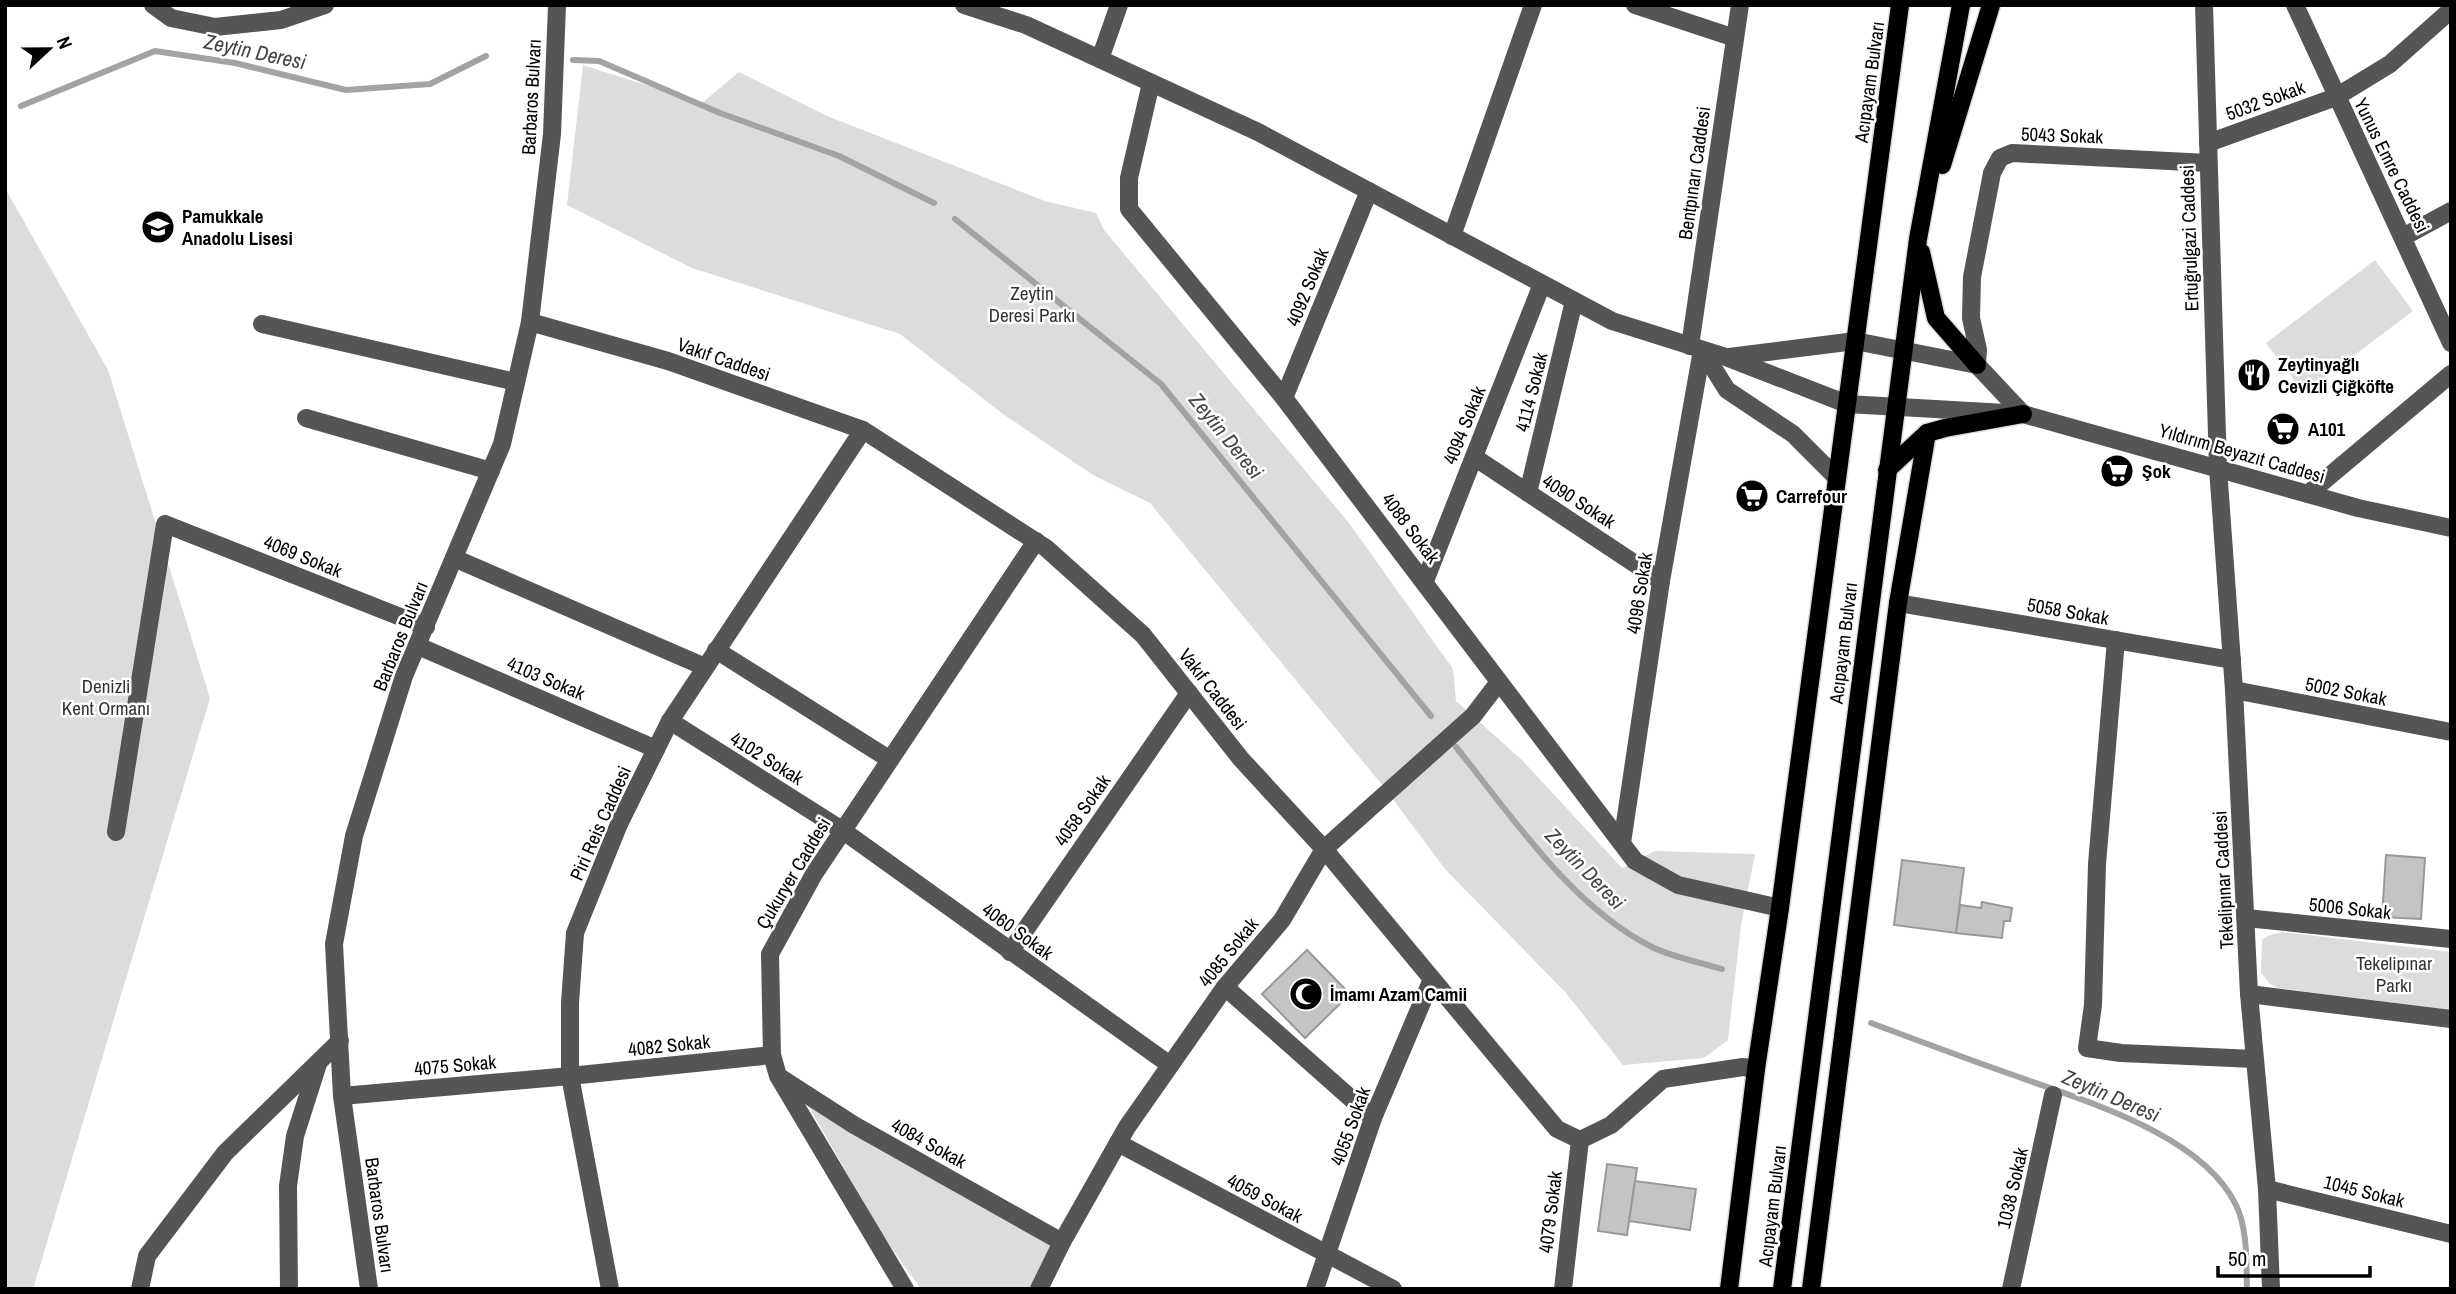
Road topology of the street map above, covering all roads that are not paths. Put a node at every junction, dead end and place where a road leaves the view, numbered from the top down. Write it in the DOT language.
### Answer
graph roads {
  1 [pos="153,5"];
  2 [pos="325,5"];
  3 [pos="557,5"];
  4 [pos="964,5"];
  5 [pos="1119,5"];
  6 [pos="1533,5"];
  7 [pos="1635,5"];
  8 [pos="1740,5"];
  9 [pos="1900,5"];
  10 [pos="1961,5"];
  11 [pos="1991,5"];
  12 [pos="2204,5"];
  13 [pos="2295,5"];
  14 [pos="2451,9"];
  15 [pos="1735,38"];
  16 [pos="1100,59"];
  17 [pos="1152,83"];
  18 [pos="2336,97"];
  19 [pos="2208,143"];
  20 [pos="2208,163"];
  21 [pos="1369,191"];
  22 [pos="2451,211"];
  23 [pos="1452,236"];
  24 [pos="2403,237"];
  25 [pos="1918,239"];
  26 [pos="1542,284"];
  27 [pos="1574,301"];
  28 [pos="530,321"];
  29 [pos="262,324"];
  30 [pos="1855,341"];
  31 [pos="2451,343"];
  32 [pos="1696,348"];
  33 [pos="1903,350"];
  34 [pos="1726,357"];
  35 [pos="1976,365"];
  36 [pos="2451,374"];
  37 [pos="516,382"];
  38 [pos="1284,398"];
  39 [pos="1847,404"];
  40 [pos="1895,407"];
  41 [pos="2023,414"];
  42 [pos="306,418"];
  43 [pos="863,430"];
  44 [pos="1927,433"];
  45 [pos="1474,457"];
  46 [pos="2218,468"];
  47 [pos="1887,470"];
  48 [pos="491,471"];
  49 [pos="1837,478"];
  50 [pos="1528,493"];
  51 [pos="2308,494"];
  52 [pos="2451,528"];
  53 [pos="1037,541"];
  54 [pos="454,558"];
  55 [pos="1425,581"];
  56 [pos="1661,581"];
  57 [pos="1898,603"];
  58 [pos="426,627"];
  59 [pos="2116,640"];
  60 [pos="418,646"];
  61 [pos="716,650"];
  62 [pos="2232,660"];
  63 [pos="705,667"];
  64 [pos="1499,682"];
  65 [pos="2234,690"];
  66 [pos="1189,692"];
  67 [pos="670,721"];
  68 [pos="2451,732"];
  69 [pos="656,749"];
  70 [pos="890,759"];
  71 [pos="842,830"];
  72 [pos="116,832"];
  73 [pos="1622,843"];
  74 [pos="1324,849"];
  75 [pos="1780,908"];
  76 [pos="2246,918"];
  77 [pos="2451,939"];
  78 [pos="1010,952"];
  79 [pos="1432,979"];
  80 [pos="1225,987"];
  81 [pos="2249,993"];
  82 [pos="2451,1019"];
  83 [pos="340,1041"];
  84 [pos="772,1055"];
  85 [pos="2254,1059"];
  86 [pos="319,1061"];
  87 [pos="1170,1065"];
  88 [pos="1756,1069"];
  89 [pos="570,1076"];
  90 [pos="778,1076"];
  91 [pos="342,1096"];
  92 [pos="2053,1096"];
  93 [pos="1373,1118"];
  94 [pos="1580,1140"];
  95 [pos="1118,1143"];
  96 [pos="2267,1189"];
  97 [pos="2451,1234"];
  98 [pos="1062,1242"];
  99 [pos="1328,1256"];
  100 [pos="140,1289"];
  101 [pos="289,1289"];
  102 [pos="369,1289"];
  103 [pos="610,1289"];
  104 [pos="905,1289"];
  105 [pos="1039,1289"];
  106 [pos="1315,1289"];
  107 [pos="1393,1289"];
  108 [pos="1563,1289"];
  109 [pos="1729,1289"];
  110 [pos="1782,1289"];
  111 [pos="1811,1289"];
  112 [pos="2011,1289"];
  113 [pos="2271,1289"];
  1 -- 2 [label="street"];
  3 -- 28 [label="street, Barbaros Bulvarı"];
  4 -- 16 [label="street, Yıldırım Beyazıt Caddesi"];
  5 -- 16 [label="street"];
  6 -- 23 [label="street"];
  7 -- 15 [label="street"];
  8 -- 15 [label="street, Bentpınarı Caddesi"];
  9 -- 30 [label="main road, Acıpayam Bulvarı"];
  10 -- 25 [label="main road, Acıpayam Bulvarı"];
  11 -- 25 [label="main road"];
  12 -- 19 [label="street, Ertuğrulgazi Caddesi"];
  13 -- 18 [label="street, Yunus Emre Caddesi"];
  14 -- 18 [label="street, 5032 Sokak"];
  15 -- 32 [label="street, Bentpınarı Caddesi"];
  16 -- 17 [label="street, Yıldırım Beyazıt Caddesi"];
  17 -- 21 [label="street, Yıldırım Beyazıt Caddesi"];
  17 -- 38 [label="street, 4088 Sokak"];
  18 -- 19 [label="street, 5032 Sokak"];
  18 -- 24 [label="street, Yunus Emre Caddesi"];
  19 -- 20 [label="street, Ertuğrulgazi Caddesi"];
  20 -- 35 [label="street, 5043 Sokak"];
  20 -- 46 [label="street, Ertuğrulgazi Caddesi"];
  21 -- 23 [label="street, Yıldırım Beyazıt Caddesi"];
  21 -- 38 [label="street, 4092 Sokak"];
  22 -- 24 [label="street"];
  23 -- 26 [label="street, Yıldırım Beyazıt Caddesi"];
  24 -- 31 [label="street, Yunus Emre Caddesi"];
  25 -- 33 [label="main road, Acıpayam Bulvarı"];
  25 -- 35 [label="main road"];
  26 -- 27 [label="street, Yıldırım Beyazıt Caddesi"];
  26 -- 45 [label="street, 4094 Sokak"];
  27 -- 32 [label="street, Yıldırım Beyazıt Caddesi"];
  27 -- 50 [label="street, 4114 Sokak"];
  28 -- 37 [label="street, Barbaros Bulvarı"];
  28 -- 43 [label="street, Vakıf Caddesi"];
  29 -- 37 [label="street"];
  30 -- 33 [label="street"];
  30 -- 34 [label="street"];
  30 -- 39 [label="main road, Acıpayam Bulvarı"];
  32 -- 34 [label="street, Yıldırım Beyazıt Caddesi"];
  32 -- 49 [label="street"];
  32 -- 56 [label="street, 4096 Sokak"];
  33 -- 35 [label="street"];
  33 -- 40 [label="main road, Acıpayam Bulvarı"];
  34 -- 39 [label="street, Yıldırım Beyazıt Caddesi"];
  35 -- 41 [label="street"];
  36 -- 51 [label="street"];
  37 -- 48 [label="street, Barbaros Bulvarı"];
  38 -- 55 [label="street, 4088 Sokak"];
  39 -- 40 [label="street, Yıldırım Beyazıt Caddesi"];
  39 -- 49 [label="main road, Acıpayam Bulvarı"];
  40 -- 41 [label="street, Yıldırım Beyazıt Caddesi"];
  40 -- 47 [label="main road, Acıpayam Bulvarı"];
  41 -- 44 [label="main road"];
  41 -- 46 [label="street, Yıldırım Beyazıt Caddesi"];
  42 -- 48 [label="street"];
  43 -- 53 [label="street, Vakıf Caddesi"];
  43 -- 61 [label="street, Piri Reis Caddesi"];
  44 -- 47 [label="main road"];
  44 -- 57 [label="main road"];
  45 -- 50 [label="street, 4090 Sokak"];
  45 -- 55 [label="street, 4094 Sokak"];
  46 -- 51 [label="street, Yıldırım Beyazıt Caddesi"];
  46 -- 62 [label="street, Tekelipınar Caddesi"];
  47 -- 110 [label="main road, Acıpayam Bulvarı"];
  48 -- 54 [label="street, Barbaros Bulvarı"];
  49 -- 75 [label="main road, Acıpayam Bulvarı"];
  50 -- 56 [label="street, 4090 Sokak"];
  51 -- 52 [label="street, Yıldırım Beyazıt Caddesi"];
  53 -- 66 [label="street, Vakıf Caddesi"];
  53 -- 70 [label="street, Çukuryer Caddesi"];
  54 -- 58 [label="street, Barbaros Bulvarı"];
  54 -- 63 [label="street"];
  55 -- 64 [label="street, 4088 Sokak"];
  56 -- 73 [label="street, 4096 Sokak"];
  57 -- 59 [label="street, 5058 Sokak"];
  57 -- 111 [label="main road"];
  58 -- 60 [label="street, Barbaros Bulvarı"];
  58 -- 72 [label="street, 4069 Sokak"];
  59 -- 62 [label="street, 5058 Sokak"];
  59 -- 85 [label="street"];
  60 -- 69 [label="street, 4103 Sokak"];
  60 -- 83 [label="street, Barbaros Bulvarı"];
  61 -- 63 [label="street, Piri Reis Caddesi"];
  61 -- 70 [label="street"];
  62 -- 65 [label="street, Tekelipınar Caddesi"];
  63 -- 67 [label="street, Piri Reis Caddesi"];
  64 -- 73 [label="street, 4088 Sokak"];
  64 -- 74 [label="street, 4085 Sokak"];
  65 -- 68 [label="street, 5002 Sokak"];
  65 -- 76 [label="street, Tekelipınar Caddesi"];
  66 -- 74 [label="street, Vakıf Caddesi"];
  66 -- 78 [label="street, 4058 Sokak"];
  67 -- 69 [label="street, Piri Reis Caddesi"];
  67 -- 71 [label="street, 4102 Sokak"];
  69 -- 89 [label="street, Piri Reis Caddesi"];
  70 -- 71 [label="street, Çukuryer Caddesi"];
  71 -- 78 [label="street, 4060 Sokak"];
  71 -- 84 [label="street, Çukuryer Caddesi"];
  73 -- 75 [label="street, 4088 Sokak"];
  74 -- 79 [label="street, Vakıf Caddesi"];
  74 -- 80 [label="street, 4085 Sokak"];
  75 -- 88 [label="main road, Acıpayam Bulvarı"];
  76 -- 77 [label="street, 5006 Sokak"];
  76 -- 81 [label="street, Tekelipınar Caddesi"];
  78 -- 87 [label="street, 4060 Sokak"];
  79 -- 93 [label="street, 4055 Sokak"];
  79 -- 94 [label="street, Vakıf Caddesi"];
  80 -- 87 [label="street, 4085 Sokak"];
  80 -- 93 [label="street"];
  81 -- 82 [label="street"];
  81 -- 85 [label="street, Tekelipınar Caddesi"];
  83 -- 86 [label="street"];
  83 -- 91 [label="street, Barbaros Bulvarı"];
  84 -- 89 [label="street, 4082 Sokak"];
  84 -- 90 [label="street, Çukuryer Caddesi"];
  85 -- 96 [label="street, Tekelipınar Caddesi"];
  86 -- 100 [label="street"];
  86 -- 101 [label="street"];
  87 -- 95 [label="street, 4085 Sokak"];
  88 -- 94 [label="street"];
  88 -- 109 [label="main road, Acıpayam Bulvarı"];
  89 -- 91 [label="street, 4075 Sokak"];
  89 -- 103 [label="street, Piri Reis Caddesi"];
  90 -- 98 [label="street, 4084 Sokak"];
  90 -- 104 [label="street, Çukuryer Caddesi"];
  91 -- 102 [label="street, Barbaros Bulvarı"];
  92 -- 112 [label="street, 1038 Sokak"];
  93 -- 99 [label="street, 4055 Sokak"];
  94 -- 108 [label="street, 4079 Sokak"];
  95 -- 98 [label="street, 4085 Sokak"];
  95 -- 99 [label="street, 4059 Sokak"];
  96 -- 97 [label="street, 1045 Sokak"];
  96 -- 113 [label="street, Tekelipınar Caddesi"];
  98 -- 105 [label="street, 4085 Sokak"];
  99 -- 106 [label="street, 4055 Sokak"];
  99 -- 107 [label="street, 4059 Sokak"];
}
